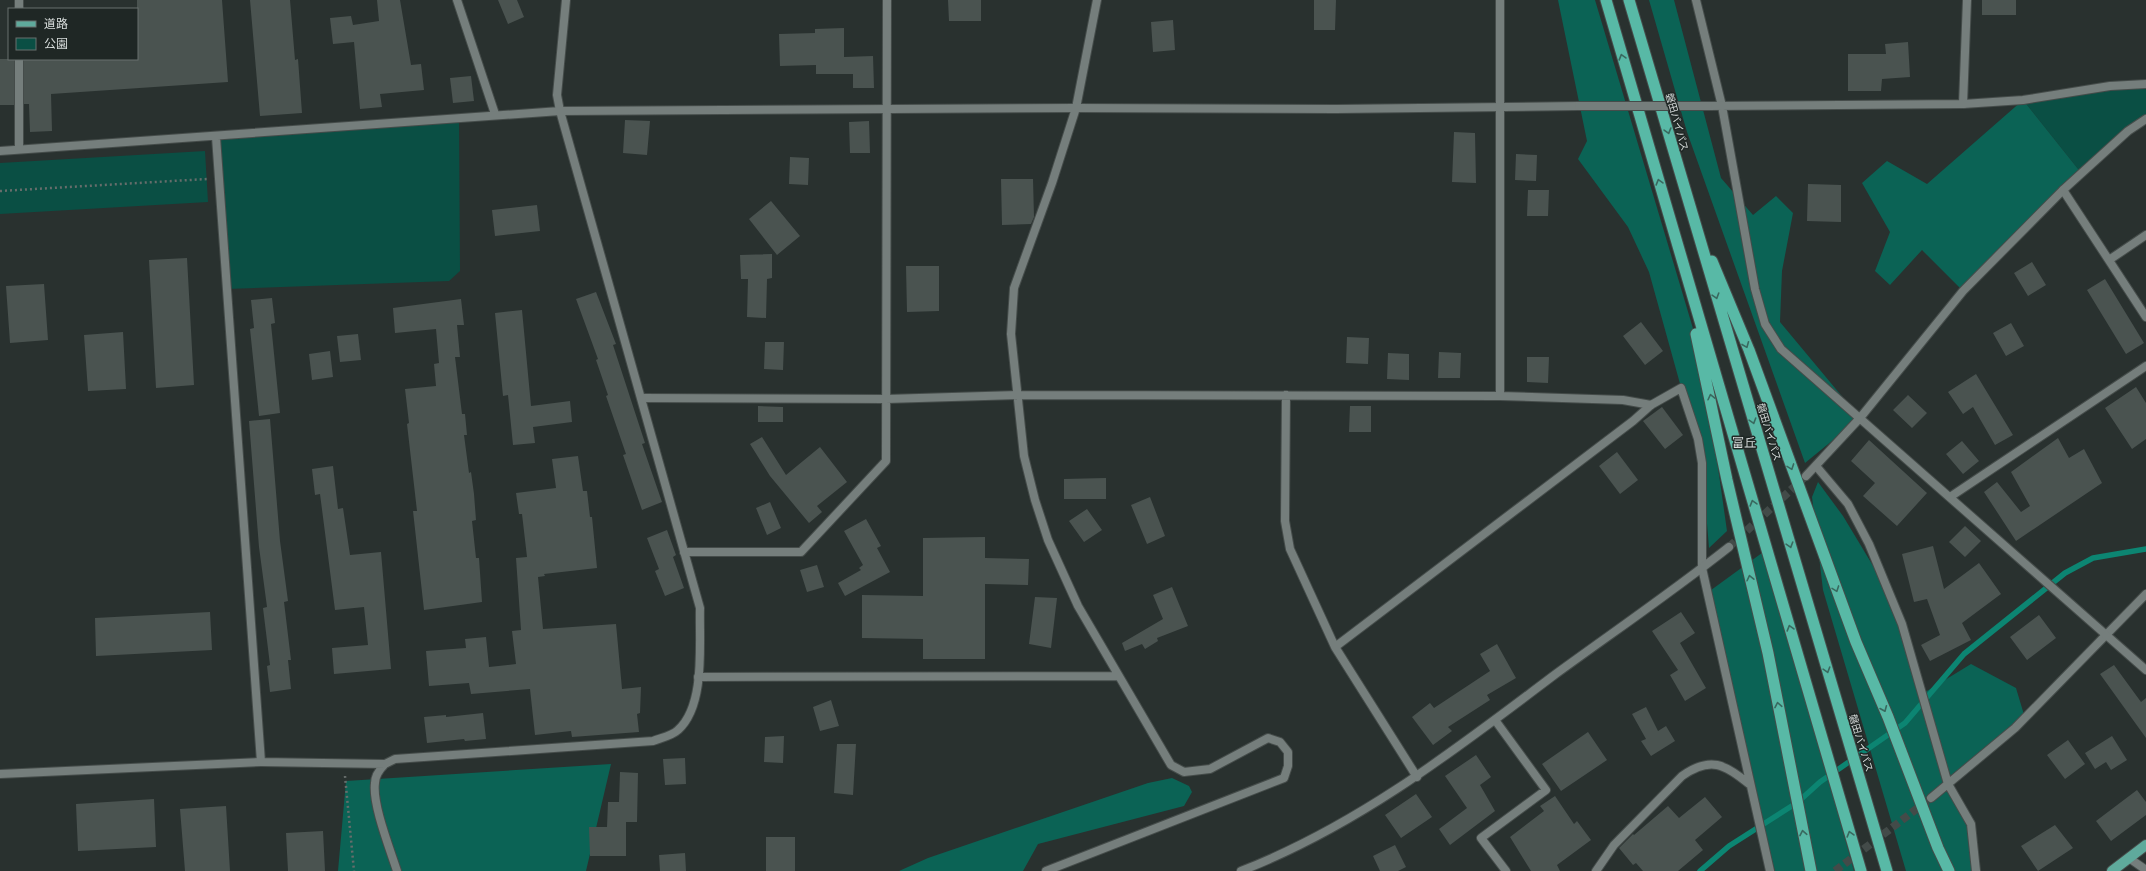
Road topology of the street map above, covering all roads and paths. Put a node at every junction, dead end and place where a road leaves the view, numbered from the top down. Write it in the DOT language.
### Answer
graph roads {
  1 [pos="457,0"];
  2 [pos="566,0"];
  3 [pos="887,0"];
  4 [pos="1097,0"];
  5 [pos="1500,0"];
  6 [pos="1606,0"];
  7 [pos="1629,0"];
  8 [pos="1696,0"];
  9 [pos="1967,0"];
  10 [pos="19,60"];
  11 [pos="2146,84"];
  12 [pos="1963,104"];
  13 [pos="1722,106"];
  14 [pos="1076,108"];
  15 [pos="1500,108"];
  16 [pos="886,109"];
  17 [pos="560,111"];
  18 [pos="495,114"];
  19 [pos="2146,118"];
  20 [pos="216,137"];
  21 [pos="19,149"];
  22 [pos="0,151"];
  23 [pos="218,179"];
  24 [pos="2063,190"];
  25 [pos="0,191"];
  26 [pos="1689,205"];
  27 [pos="1670,219"];
  28 [pos="2146,235"];
  29 [pos="2108,260"];
  30 [pos="2146,317"];
  31 [pos="2146,366"];
  32 [pos="1019,395"];
  33 [pos="1286,395"];
  34 [pos="1500,396"];
  35 [pos="642,398"];
  36 [pos="886,399"];
  37 [pos="1651,405"];
  38 [pos="1860,418"];
  39 [pos="1816,466"];
  40 [pos="1806,476"];
  41 [pos="1950,497"];
  42 [pos="1729,547"];
  43 [pos="684,552"];
  44 [pos="1702,568"];
  45 [pos="2146,594"];
  46 [pos="2108,635"];
  47 [pos="1335,647"];
  48 [pos="2146,670"];
  49 [pos="1117,676"];
  50 [pos="698,677"];
  51 [pos="1495,720"];
  52 [pos="261,762"];
  53 [pos="344,764"];
  54 [pos="385,764"];
  55 [pos="0,774"];
  56 [pos="1417,777"];
  57 [pos="1749,784"];
  58 [pos="1948,784"];
  59 [pos="1931,798"];
  60 [pos="2146,845"];
  61 [pos="1938,848"];
  62 [pos="2129,858"];
  63 [pos="2146,870"];
  64 [pos="354,871"];
  65 [pos="397,871"];
  66 [pos="1046,871"];
  67 [pos="1241,871"];
  68 [pos="1506,871"];
  69 [pos="1596,871"];
  70 [pos="1770,871"];
  71 [pos="1811,871"];
  72 [pos="1861,871"];
  73 [pos="1887,871"];
  74 [pos="1941,871"];
  75 [pos="1949,871"];
  76 [pos="1976,871"];
  77 [pos="2112,871"];
  1 -- 18 [label="street"];
  2 -- 17 [label="street"];
  3 -- 16 [label="street"];
  4 -- 14 [label="street"];
  5 -- 15 [label="street"];
  27 -- 6 [label="highway, one-way"];
  7 -- 26 [label="highway, 磐田バイパス, one-way"];
  8 -- 13 [label="street"];
  9 -- 12 [label="street"];
  10 -- 21 [label="street"];
  11 -- 12 [label="street"];
  12 -- 13 [label="street"];
  13 -- 15 [label="street, bridge"];
  13 -- 38 [label="street"];
  14 -- 15 [label="street"];
  14 -- 16 [label="street"];
  14 -- 32 [label="street"];
  15 -- 34 [label="street"];
  16 -- 17 [label="street"];
  16 -- 36 [label="street"];
  17 -- 18 [label="street"];
  17 -- 35 [label="street"];
  18 -- 20 [label="street"];
  19 -- 24 [label="street"];
  20 -- 21 [label="street"];
  20 -- 23 [label="street"];
  21 -- 22 [label="street"];
  23 -- 25 [label="path"];
  23 -- 52 [label="street"];
  24 -- 29 [label="street"];
  24 -- 38 [label="street"];
  26 -- 61 [label="highway, one-way"];
  26 -- 73 [label="highway, 磐田バイパス, one-way"];
  71 -- 27 [label="highway, one-way"];
  72 -- 27 [label="highway, one-way"];
  28 -- 29 [label="street"];
  29 -- 30 [label="street"];
  31 -- 41 [label="street"];
  32 -- 33 [label="street"];
  32 -- 36 [label="street"];
  32 -- 49 [label="street"];
  33 -- 34 [label="street"];
  33 -- 47 [label="street"];
  34 -- 37 [label="street"];
  35 -- 36 [label="street"];
  35 -- 43 [label="street"];
  36 -- 43 [label="street"];
  37 -- 44 [label="street"];
  37 -- 47 [label="street"];
  38 -- 39 [label="street"];
  38 -- 41 [label="street"];
  39 -- 40 [label="street"];
  39 -- 58 [label="street"];
  41 -- 46 [label="street"];
  42 -- 44 [label="street"];
  43 -- 50 [label="street"];
  44 -- 51 [label="street"];
  44 -- 57 [label="street"];
  45 -- 46 [label="street"];
  46 -- 48 [label="street"];
  46 -- 58 [label="street"];
  47 -- 56 [label="street"];
  49 -- 50 [label="street"];
  49 -- 66 [label="street"];
  50 -- 54 [label="street"];
  51 -- 56 [label="street"];
  51 -- 68 [label="street"];
  52 -- 53 [label="street"];
  52 -- 55 [label="street"];
  53 -- 54 [label="street"];
  53 -- 64 [label="path"];
  54 -- 65 [label="street"];
  56 -- 67 [label="street"];
  57 -- 69 [label="street"];
  57 -- 70 [label="street"];
  58 -- 59 [label="street"];
  58 -- 76 [label="street"];
  60 -- 62 [label="main road"];
  61 -- 74 [label="highway"];
  61 -- 75 [label="highway"];
  62 -- 63 [label="street"];
  62 -- 77 [label="main road"];
}
